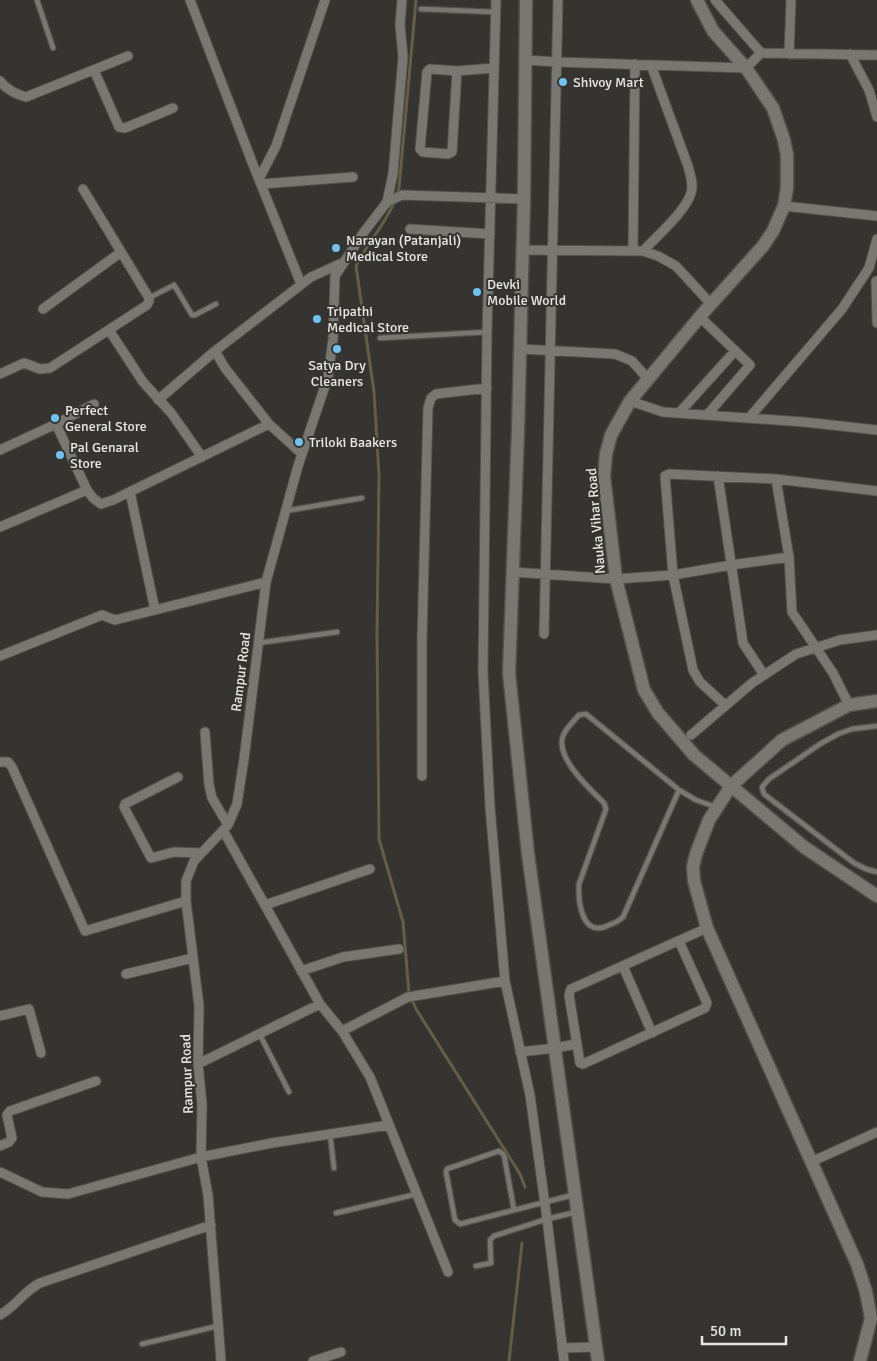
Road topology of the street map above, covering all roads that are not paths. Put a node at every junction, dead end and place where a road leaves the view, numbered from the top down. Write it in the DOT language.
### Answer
graph roads {
  1 [pos="37,0"];
  2 [pos="190,0"];
  3 [pos="325,0"];
  4 [pos="402,0"];
  5 [pos="496,0"];
  6 [pos="526,0"];
  7 [pos="558,0"];
  8 [pos="696,0"];
  9 [pos="715,0"];
  10 [pos="791,0"];
  11 [pos="421,9"];
  12 [pos="495,12"];
  13 [pos="53,48"];
  14 [pos="761,53"];
  15 [pos="789,54"];
  16 [pos="850,54"];
  17 [pos="877,55"];
  18 [pos="128,56"];
  19 [pos="525,60"];
  20 [pos="557,62"];
  21 [pos="635,64"];
  22 [pos="651,65"];
  23 [pos="494,68"];
  24 [pos="746,68"];
  25 [pos="94,70"];
  26 [pos="456,70"];
  27 [pos="0,81"];
  28 [pos="173,108"];
  29 [pos="877,117"];
  30 [pos="353,177"];
  31 [pos="260,182"];
  32 [pos="83,188"];
  33 [pos="491,198"];
  34 [pos="524,198"];
  35 [pos="388,200"];
  36 [pos="784,206"];
  37 [pos="877,216"];
  38 [pos="410,229"];
  39 [pos="490,234"];
  40 [pos="877,239"];
  41 [pos="521,250"];
  42 [pos="553,251"];
  43 [pos="638,251"];
  44 [pos="121,252"];
  45 [pos="342,263"];
  46 [pos="862,279"];
  47 [pos="876,281"];
  48 [pos="301,284"];
  49 [pos="149,298"];
  50 [pos="216,304"];
  51 [pos="711,304"];
  52 [pos="42,309"];
  53 [pos="700,317"];
  54 [pos="877,323"];
  55 [pos="109,330"];
  56 [pos="487,332"];
  57 [pos="380,338"];
  58 [pos="520,349"];
  59 [pos="215,351"];
  60 [pos="550,351"];
  61 [pos="735,351"];
  62 [pos="0,374"];
  63 [pos="648,379"];
  64 [pos="487,388"];
  65 [pos="158,400"];
  66 [pos="630,400"];
  67 [pos="94,404"];
  68 [pos="679,413"];
  69 [pos="707,415"];
  70 [pos="749,418"];
  71 [pos="56,424"];
  72 [pos="269,424"];
  73 [pos="877,430"];
  74 [pos="0,450"];
  75 [pos="302,454"];
  76 [pos="202,457"];
  77 [pos="718,476"];
  78 [pos="776,479"];
  79 [pos="87,490"];
  80 [pos="877,491"];
  81 [pos="130,492"];
  82 [pos="362,498"];
  83 [pos="285,511"];
  84 [pos="0,527"];
  85 [pos="789,557"];
  86 [pos="730,564"];
  87 [pos="513,572"];
  88 [pos="545,575"];
  89 [pos="673,575"];
  90 [pos="616,579"];
  91 [pos="266,582"];
  92 [pos="155,610"];
  93 [pos="337,632"];
  94 [pos="544,634"];
  95 [pos="877,635"];
  96 [pos="258,643"];
  97 [pos="816,648"];
  98 [pos="0,656"];
  99 [pos="764,675"];
  100 [pos="877,701"];
  101 [pos="849,705"];
  102 [pos="725,706"];
  103 [pos="877,726"];
  104 [pos="205,732"];
  105 [pos="691,735"];
  106 [pos="0,762"];
  107 [pos="422,776"];
  108 [pos="178,777"];
  109 [pos="731,786"];
  110 [pos="679,790"];
  111 [pos="717,808"];
  112 [pos="226,828"];
  113 [pos="201,853"];
  114 [pos="370,869"];
  115 [pos="877,872"];
  116 [pos="877,896"];
  117 [pos="186,901"];
  118 [pos="265,904"];
  119 [pos="707,928"];
  120 [pos="679,941"];
  121 [pos="399,949"];
  122 [pos="193,958"];
  123 [pos="623,966"];
  124 [pos="302,971"];
  125 [pos="126,974"];
  126 [pos="505,981"];
  127 [pos="320,1004"];
  128 [pos="0,1016"];
  129 [pos="342,1031"];
  130 [pos="259,1033"];
  131 [pos="652,1033"];
  132 [pos="576,1044"];
  133 [pos="555,1048"];
  134 [pos="520,1052"];
  135 [pos="41,1053"];
  136 [pos="198,1064"];
  137 [pos="96,1081"];
  138 [pos="289,1092"];
  139 [pos="389,1125"];
  140 [pos="877,1132"];
  141 [pos="330,1134"];
  142 [pos="0,1146"];
  143 [pos="201,1156"];
  144 [pos="812,1162"];
  145 [pos="334,1168"];
  146 [pos="0,1172"];
  147 [pos="417,1194"];
  148 [pos="575,1194"];
  149 [pos="545,1202"];
  150 [pos="514,1210"];
  151 [pos="578,1212"];
  152 [pos="336,1213"];
  153 [pos="547,1219"];
  154 [pos="211,1225"];
  155 [pos="476,1266"];
  156 [pos="448,1272"];
  157 [pos="0,1315"];
  158 [pos="218,1326"];
  159 [pos="142,1344"];
  160 [pos="597,1347"];
  161 [pos="562,1348"];
  162 [pos="341,1352"];
  163 [pos="220,1361"];
  164 [pos="313,1361"];
  165 [pos="564,1361"];
  166 [pos="598,1361"];
  167 [pos="860,1361"];
  1 -- 13 [label="lane"];
  2 -- 31 [label="street"];
  3 -- 31 [label="street"];
  4 -- 35 [label="street"];
  5 -- 12 [label="street"];
  6 -- 19 [label="street"];
  7 -- 20 [label="street"];
  8 -- 24 [label="street, Nauka Vihar Road"];
  9 -- 14 [label="street"];
  10 -- 15 [label="street"];
  11 -- 12 [label="lane"];
  12 -- 23 [label="street"];
  14 -- 15 [label="street"];
  14 -- 24 [label="street"];
  15 -- 16 [label="street"];
  16 -- 17 [label="street"];
  16 -- 29 [label="street"];
  18 -- 25 [label="street"];
  19 -- 20 [label="street"];
  19 -- 34 [label="street"];
  20 -- 21 [label="street"];
  20 -- 42 [label="street"];
  21 -- 22 [label="street"];
  21 -- 43 [label="street"];
  22 -- 24 [label="street"];
  22 -- 43 [label="street"];
  23 -- 26 [label="street"];
  23 -- 33 [label="street"];
  24 -- 36 [label="street, Nauka Vihar Road"];
  25 -- 27 [label="street"];
  25 -- 28 [label="street"];
  26 -- 26 [label="street"];
  30 -- 31 [label="street"];
  31 -- 48 [label="street"];
  32 -- 44 [label="street"];
  33 -- 34 [label="street"];
  33 -- 35 [label="street"];
  33 -- 39 [label="street"];
  34 -- 41 [label="street"];
  35 -- 45 [label="street, Rampur Road"];
  36 -- 37 [label="street"];
  36 -- 51 [label="street, Nauka Vihar Road"];
  38 -- 39 [label="street"];
  39 -- 56 [label="street"];
  40 -- 46 [label="street"];
  41 -- 42 [label="street"];
  41 -- 58 [label="street"];
  42 -- 43 [label="street"];
  42 -- 60 [label="street"];
  43 -- 51 [label="street"];
  44 -- 49 [label="street"];
  44 -- 52 [label="street"];
  45 -- 48 [label="street"];
  45 -- 75 [label="street, Rampur Road"];
  46 -- 47 [label="street"];
  46 -- 70 [label="street"];
  47 -- 54 [label="street"];
  48 -- 59 [label="street"];
  49 -- 50 [label="lane"];
  49 -- 55 [label="street"];
  51 -- 53 [label="street, Nauka Vihar Road"];
  53 -- 61 [label="street"];
  53 -- 63 [label="street, Nauka Vihar Road"];
  55 -- 62 [label="street"];
  55 -- 65 [label="street"];
  56 -- 57 [label="lane"];
  56 -- 64 [label="street"];
  58 -- 60 [label="street"];
  58 -- 87 [label="street"];
  59 -- 65 [label="street"];
  59 -- 72 [label="street"];
  60 -- 63 [label="street"];
  60 -- 88 [label="street"];
  61 -- 68 [label="street"];
  61 -- 69 [label="street"];
  63 -- 66 [label="street, Nauka Vihar Road"];
  64 -- 107 [label="street"];
  64 -- 126 [label="street"];
  65 -- 76 [label="street"];
  66 -- 68 [label="street"];
  66 -- 90 [label="street, Nauka Vihar Road"];
  67 -- 71 [label="street"];
  68 -- 69 [label="street"];
  69 -- 70 [label="street"];
  70 -- 73 [label="street"];
  71 -- 74 [label="street"];
  71 -- 79 [label="street"];
  72 -- 75 [label="street"];
  72 -- 76 [label="street"];
  75 -- 83 [label="street, Rampur Road"];
  76 -- 81 [label="street"];
  77 -- 78 [label="street"];
  77 -- 86 [label="street"];
  77 -- 89 [label="street"];
  78 -- 80 [label="street"];
  78 -- 85 [label="street"];
  79 -- 81 [label="street"];
  79 -- 84 [label="street"];
  81 -- 92 [label="street"];
  82 -- 83 [label="lane"];
  83 -- 91 [label="street, Rampur Road"];
  85 -- 86 [label="street"];
  85 -- 97 [label="street"];
  86 -- 89 [label="street"];
  86 -- 99 [label="street"];
  87 -- 88 [label="street"];
  87 -- 133 [label="street"];
  88 -- 90 [label="street"];
  88 -- 94 [label="street"];
  89 -- 90 [label="street"];
  89 -- 102 [label="street"];
  90 -- 109 [label="street, Nauka Vihar Road"];
  91 -- 92 [label="street"];
  91 -- 96 [label="street, Rampur Road"];
  92 -- 98 [label="street"];
  93 -- 96 [label="lane"];
  95 -- 97 [label="street"];
  96 -- 112 [label="street, Rampur Road"];
  97 -- 99 [label="street"];
  97 -- 101 [label="street"];
  99 -- 102 [label="street"];
  100 -- 101 [label="street"];
  101 -- 109 [label="street"];
  102 -- 105 [label="street"];
  103 -- 115 [label="lane"];
  104 -- 112 [label="street"];
  106 -- 117 [label="street"];
  108 -- 113 [label="street"];
  109 -- 111 [label="street"];
  109 -- 116 [label="street, Nauka Vihar Road"];
  110 -- 110 [label="lane"];
  110 -- 111 [label="lane"];
  111 -- 119 [label="street"];
  112 -- 113 [label="street, Rampur Road"];
  112 -- 118 [label="street"];
  113 -- 117 [label="street, Rampur Road"];
  114 -- 118 [label="street"];
  117 -- 122 [label="street, Rampur Road"];
  118 -- 124 [label="street"];
  119 -- 120 [label="street"];
  119 -- 144 [label="street"];
  120 -- 123 [label="street"];
  120 -- 131 [label="street"];
  121 -- 124 [label="street"];
  122 -- 125 [label="street"];
  122 -- 136 [label="street, Rampur Road"];
  123 -- 131 [label="street"];
  123 -- 132 [label="street"];
  124 -- 127 [label="street"];
  126 -- 129 [label="street"];
  126 -- 134 [label="street"];
  127 -- 129 [label="street"];
  127 -- 130 [label="street"];
  128 -- 135 [label="street"];
  129 -- 139 [label="street"];
  130 -- 136 [label="street"];
  130 -- 138 [label="lane"];
  131 -- 132 [label="street"];
  132 -- 133 [label="street"];
  133 -- 134 [label="street"];
  133 -- 148 [label="street"];
  134 -- 149 [label="street"];
  136 -- 143 [label="street, Rampur Road"];
  137 -- 142 [label="street"];
  139 -- 141 [label="street"];
  139 -- 147 [label="street"];
  140 -- 144 [label="street"];
  141 -- 143 [label="street"];
  141 -- 145 [label="lane"];
  143 -- 146 [label="street"];
  143 -- 154 [label="street, Rampur Road"];
  144 -- 167 [label="street"];
  147 -- 152 [label="lane"];
  147 -- 156 [label="street"];
  148 -- 149 [label="lane"];
  148 -- 151 [label="street"];
  149 -- 150 [label="lane"];
  149 -- 153 [label="street"];
  150 -- 150 [label="lane"];
  151 -- 153 [label="lane"];
  151 -- 160 [label="street"];
  153 -- 155 [label="lane"];
  153 -- 161 [label="street"];
  154 -- 157 [label="street"];
  154 -- 158 [label="street, Rampur Road"];
  158 -- 159 [label="lane"];
  158 -- 163 [label="street, Rampur Road"];
  160 -- 161 [label="street"];
  160 -- 166 [label="street"];
  161 -- 165 [label="street"];
  162 -- 164 [label="street"];
}
